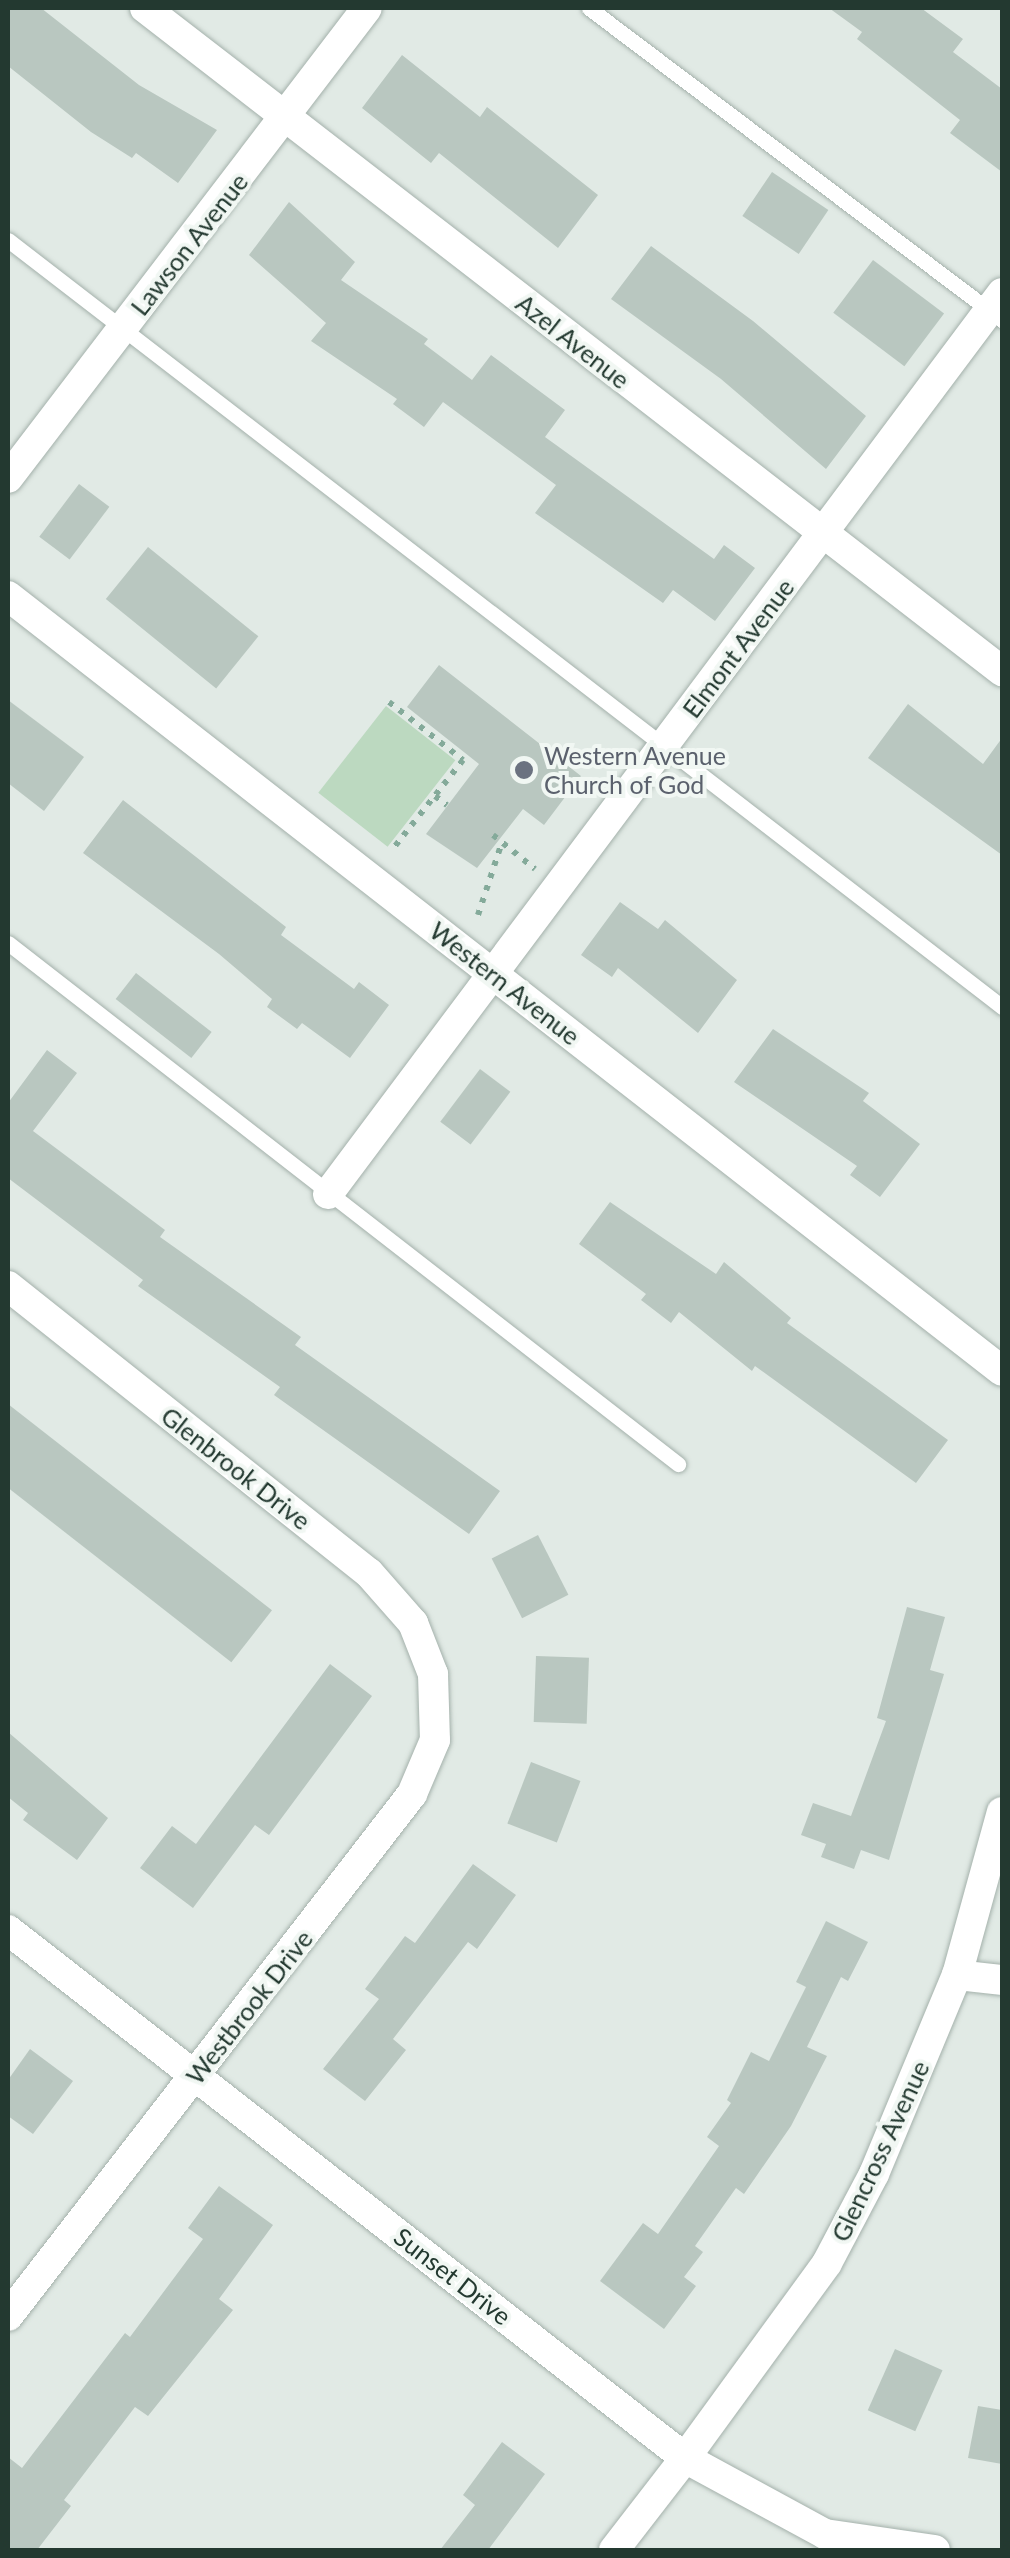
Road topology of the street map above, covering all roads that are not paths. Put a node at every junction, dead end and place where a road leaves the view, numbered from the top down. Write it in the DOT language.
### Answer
graph roads {
  1 [pos="145,8"];
  2 [pos="366,8"];
  3 [pos="589,8"];
  4 [pos="287,119"];
  5 [pos="8,240"];
  6 [pos="998,308"];
  7 [pos="122,329"];
  8 [pos="8,478"];
  9 [pos="824,535"];
  10 [pos="8,596"];
  11 [pos="1002,671"];
  12 [pos="666,744"];
  13 [pos="8,943"];
  14 [pos="493,973"];
  15 [pos="1002,1007"];
  16 [pos="328,1194"];
  17 [pos="8,1286"];
  18 [pos="1002,1371"];
  19 [pos="678,1464"];
  20 [pos="433,1674"];
  21 [pos="1002,1812"];
  22 [pos="8,1930"];
  23 [pos="957,1974"];
  24 [pos="1002,1980"];
  25 [pos="197,2076"];
  26 [pos="8,2316"];
  27 [pos="685,2458"];
  28 [pos="614,2550"];
  29 [pos="935,2550"];
  1 -- 4 [label="street, Azel Avenue"];
  2 -- 4 [label="street, Lawson Avenue"];
  3 -- 6 [label="lane"];
  4 -- 7 [label="street, Lawson Avenue"];
  4 -- 9 [label="street, Azel Avenue"];
  5 -- 7 [label="lane"];
  6 -- 9 [label="street, Elmont Avenue"];
  7 -- 8 [label="street, Lawson Avenue"];
  7 -- 12 [label="lane"];
  9 -- 11 [label="street, Azel Avenue"];
  9 -- 12 [label="street, Elmont Avenue"];
  10 -- 14 [label="street, Western Avenue"];
  12 -- 14 [label="street, Elmont Avenue"];
  12 -- 15 [label="lane"];
  13 -- 16 [label="lane"];
  14 -- 16 [label="street, Elmont Avenue"];
  14 -- 18 [label="street, Western Avenue"];
  16 -- 19 [label="lane"];
  17 -- 20 [label="street, Glenbrook Drive"];
  20 -- 25 [label="street, Westbrook Drive"];
  21 -- 23 [label="street, Glencross Avenue"];
  22 -- 25 [label="street, Sunset Drive"];
  23 -- 24 [label="street"];
  23 -- 27 [label="street, Glencross Avenue"];
  25 -- 26 [label="street, Westbrook Drive"];
  25 -- 27 [label="street, Sunset Drive"];
  27 -- 28 [label="street, Glencross Avenue"];
  27 -- 29 [label="street, Sunset Drive"];
}
